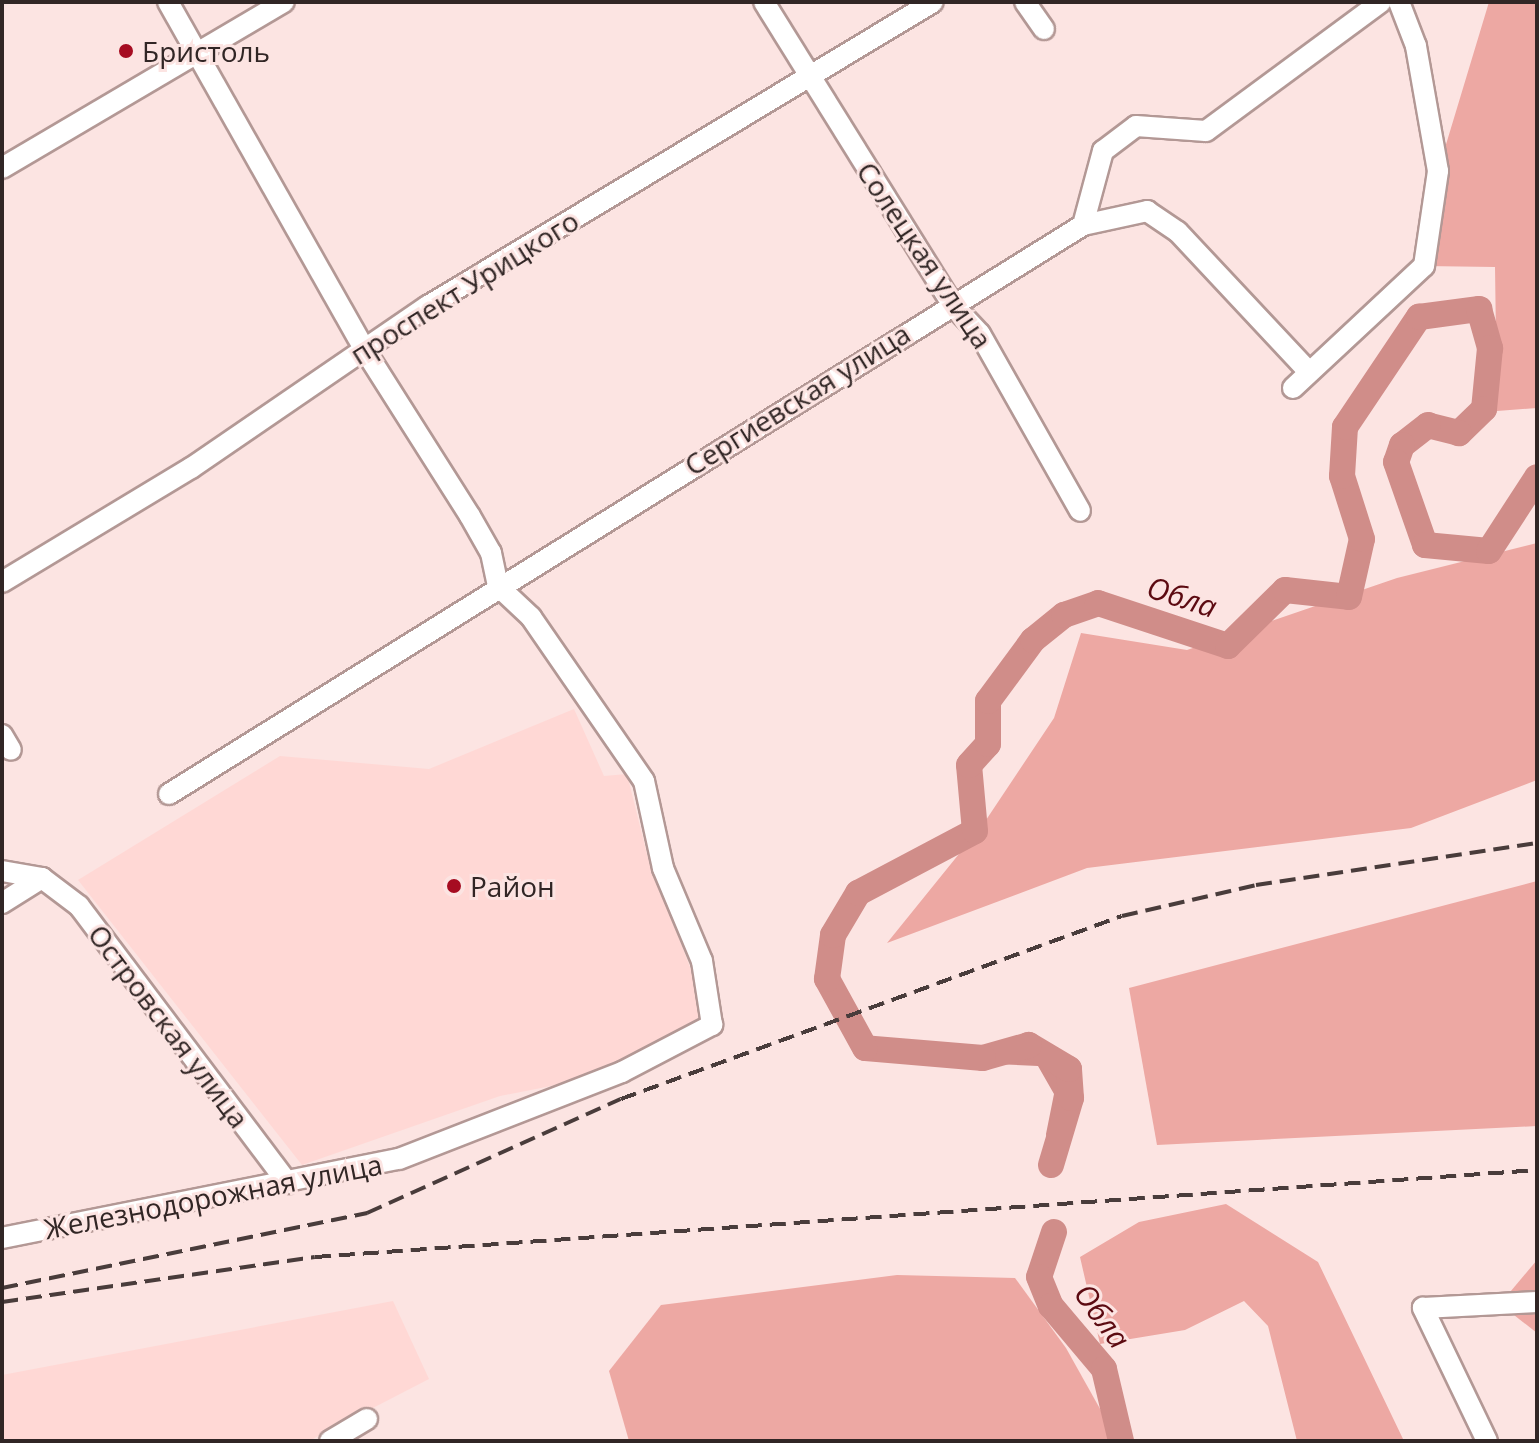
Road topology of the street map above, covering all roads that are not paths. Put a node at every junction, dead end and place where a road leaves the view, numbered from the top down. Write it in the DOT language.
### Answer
graph roads {
  1 [pos="168,2"];
  2 [pos="284,2"];
  3 [pos="764,2"];
  4 [pos="933,2"];
  5 [pos="1025,2"];
  6 [pos="1381,2"];
  7 [pos="1399,2"];
  8 [pos="1044,29"];
  9 [pos="198,51"];
  10 [pos="809,76"];
  11 [pos="2,168"];
  12 [pos="1083,225"];
  13 [pos="951,303"];
  14 [pos="366,352"];
  15 [pos="1309,372"];
  16 [pos="1293,388"];
  17 [pos="1080,511"];
  18 [pos="2,582"];
  19 [pos="498,586"];
  20 [pos="169,794"];
  21 [pos="2,871"];
  22 [pos="42,878"];
  23 [pos="2,903"];
  24 [pos="288,1183"];
  25 [pos="2,1238"];
  26 [pos="1537,1302"];
  27 [pos="367,1419"];
  28 [pos="330,1441"];
  29 [pos="1487,1441"];
  1 -- 9 [label="street"];
  2 -- 9 [label="street"];
  3 -- 10 [label="street, Солецкая улица"];
  4 -- 10 [label="street, проспект Урицкого"];
  5 -- 8 [label="street"];
  6 -- 12 [label="street"];
  7 -- 15 [label="street"];
  9 -- 11 [label="street"];
  9 -- 14 [label="street"];
  10 -- 13 [label="street, Солецкая улица"];
  10 -- 14 [label="street, проспект Урицкого"];
  12 -- 13 [label="street, Сергиевская улица"];
  12 -- 15 [label="street, Сергиевская улица"];
  13 -- 17 [label="street, Солецкая улица"];
  13 -- 19 [label="street, Сергиевская улица"];
  14 -- 18 [label="street, проспект Урицкого"];
  14 -- 19 [label="street"];
  15 -- 16 [label="street"];
  19 -- 20 [label="street, Сергиевская улица"];
  19 -- 24 [label="street, Железнодорожная улица"];
  21 -- 22 [label="street"];
  22 -- 23 [label="street"];
  22 -- 24 [label="street, Островская улица"];
  24 -- 25 [label="street, Железнодорожная улица"];
  26 -- 29 [label="street"];
  27 -- 28 [label="street"];
}
